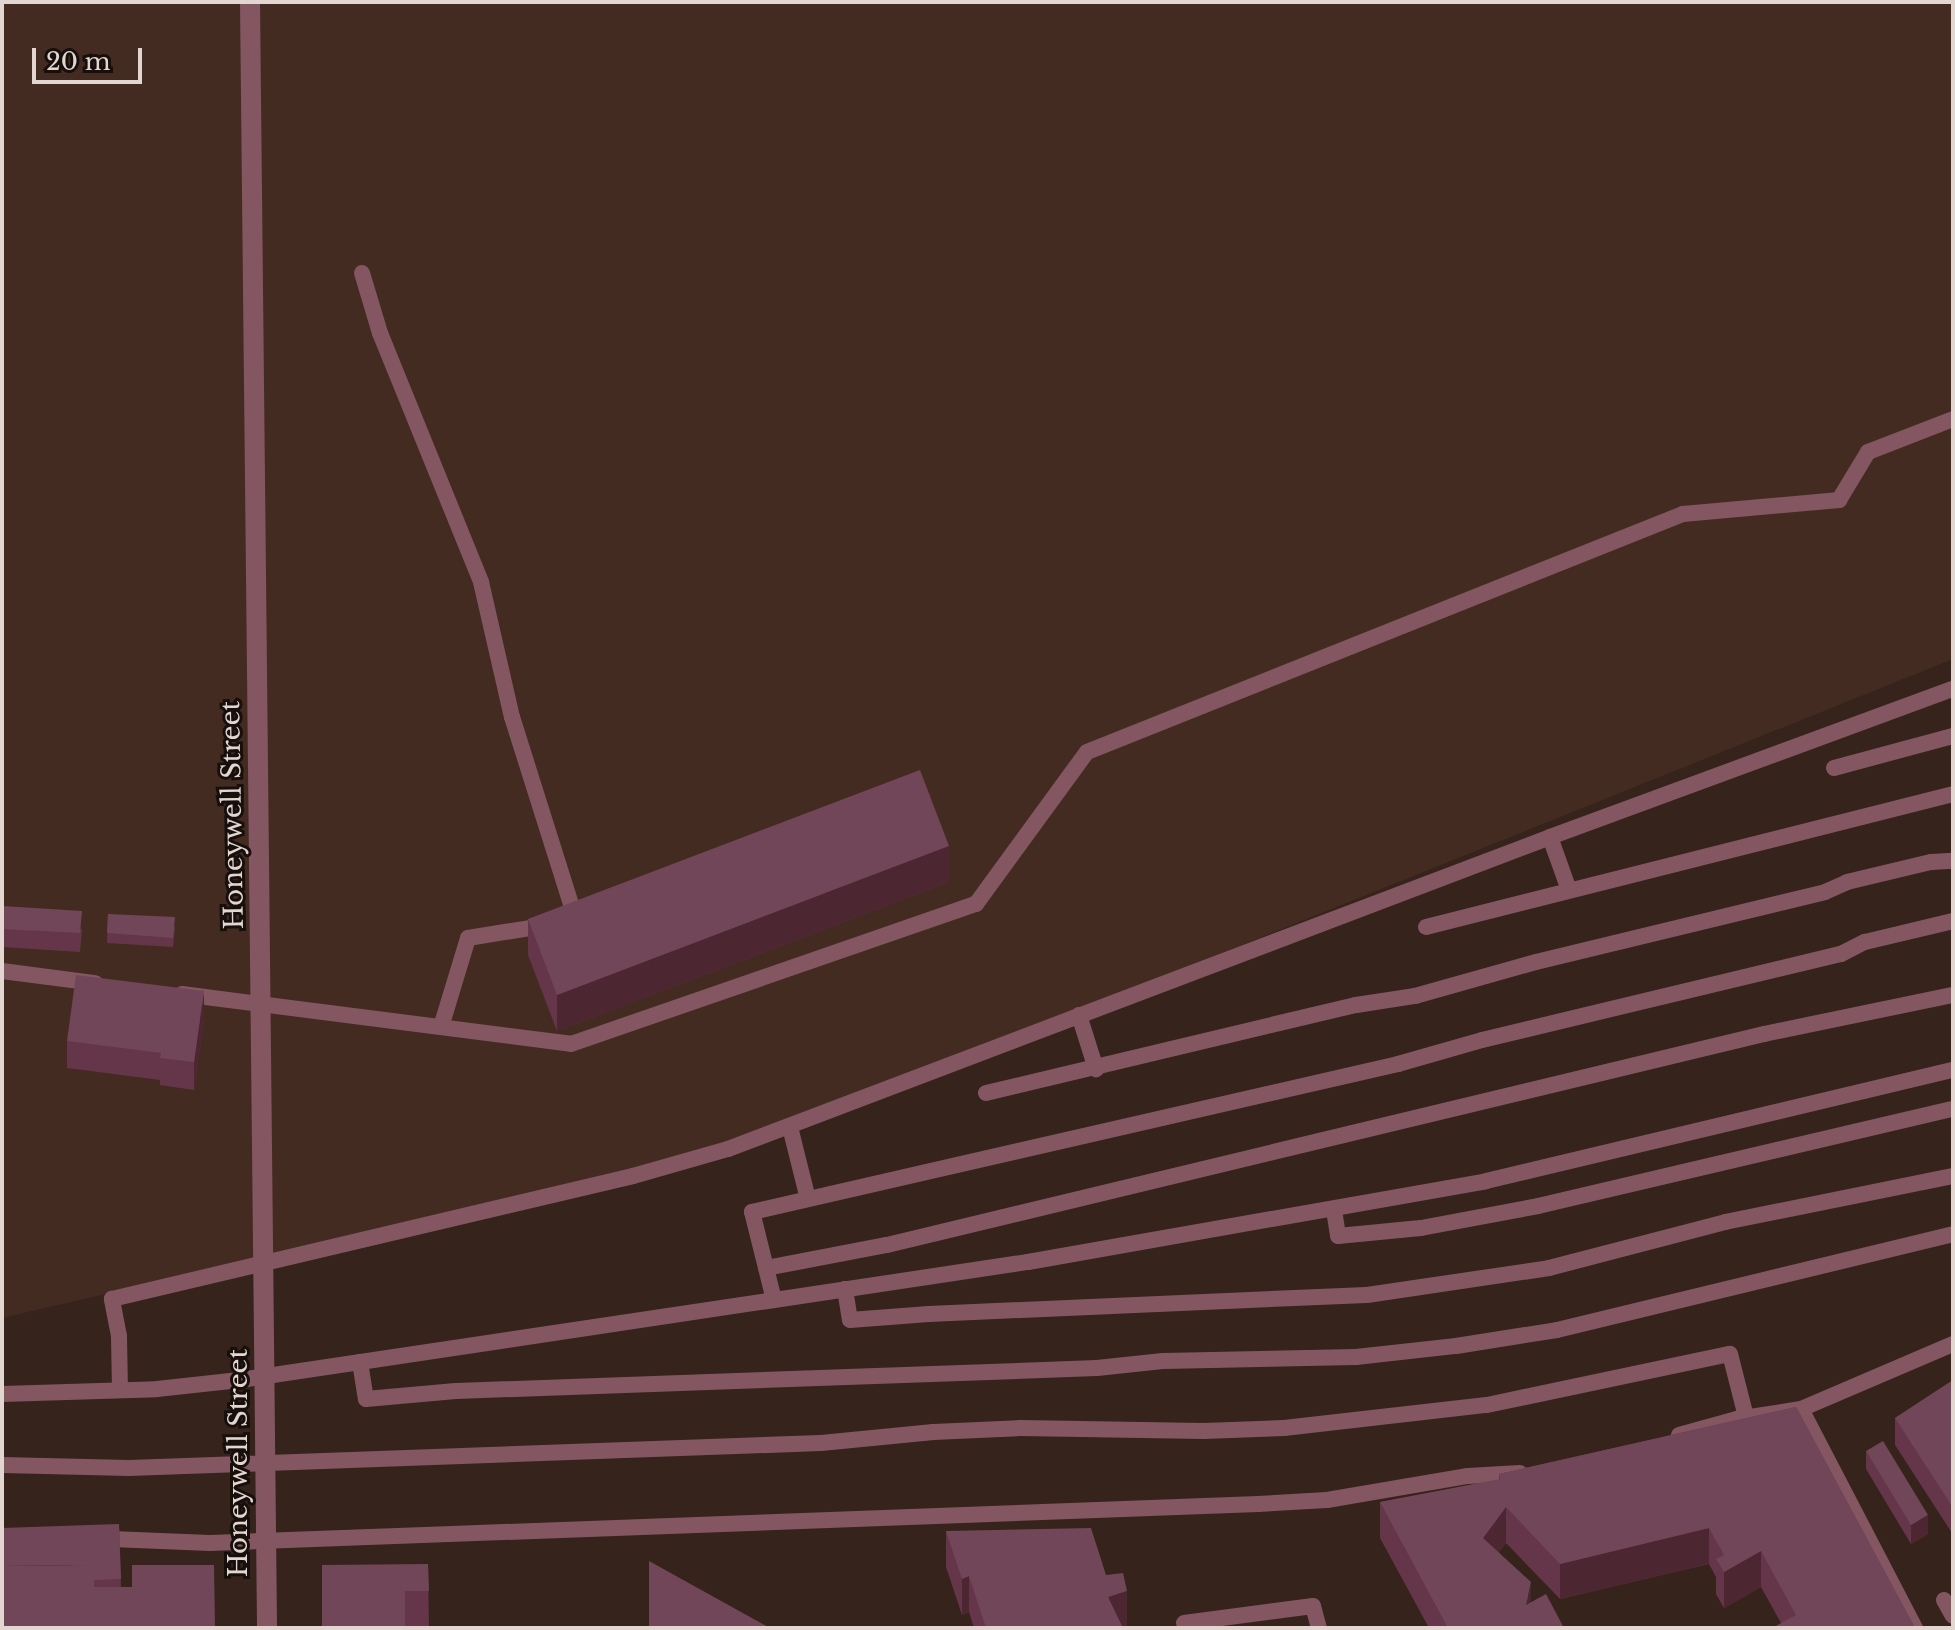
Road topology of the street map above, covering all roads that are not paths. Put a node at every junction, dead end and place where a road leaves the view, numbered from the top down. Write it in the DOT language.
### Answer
graph roads {
  1 [pos="250,2"];
  2 [pos="362,273"];
  3 [pos="1953,419"];
  4 [pos="1953,689"];
  5 [pos="1953,736"];
  6 [pos="1834,768"];
  7 [pos="1953,794"];
  8 [pos="1550,837"];
  9 [pos="1953,861"];
  10 [pos="1569,890"];
  11 [pos="1953,921"];
  12 [pos="1426,927"];
  13 [pos="2,971"];
  14 [pos="112,985"];
  15 [pos="159,991"];
  16 [pos="1953,995"];
  17 [pos="1079,1015"];
  18 [pos="441,1027"];
  19 [pos="1096,1069"];
  20 [pos="1953,1070"];
  21 [pos="986,1093"];
  22 [pos="1953,1109"];
  23 [pos="790,1127"];
  24 [pos="1953,1176"];
  25 [pos="808,1199"];
  26 [pos="1334,1210"];
  27 [pos="1953,1234"];
  28 [pos="766,1268"];
  29 [pos="845,1289"];
  30 [pos="774,1300"];
  31 [pos="1953,1344"];
  32 [pos="360,1362"];
  33 [pos="120,1390"];
  34 [pos="2,1394"];
  35 [pos="1801,1409"];
  36 [pos="1746,1417"];
  37 [pos="1663,1440"];
  38 [pos="2,1465"];
  39 [pos="1543,1471"];
  40 [pos="2,1541"];
  41 [pos="1944,1600"];
  42 [pos="1953,1616"];
  43 [pos="1184,1623"];
  44 [pos="267,1628"];
  45 [pos="1319,1628"];
  46 [pos="1915,1628"];
  1 -- 44 [label="street, Honeywell Street, bridge"];
  2 -- 18 [label="lane"];
  3 -- 18 [label="lane"];
  4 -- 8 [label="lane"];
  5 -- 6 [label="lane"];
  7 -- 10 [label="lane"];
  8 -- 10 [label="lane"];
  8 -- 17 [label="lane"];
  9 -- 19 [label="lane"];
  10 -- 12 [label="lane"];
  11 -- 25 [label="lane"];
  13 -- 14 [label="lane"];
  15 -- 18 [label="lane"];
  16 -- 28 [label="lane"];
  17 -- 19 [label="lane"];
  17 -- 23 [label="lane"];
  19 -- 21 [label="lane"];
  20 -- 26 [label="lane"];
  22 -- 26 [label="lane"];
  23 -- 25 [label="lane"];
  23 -- 33 [label="lane"];
  24 -- 29 [label="lane"];
  25 -- 28 [label="lane"];
  26 -- 29 [label="lane"];
  27 -- 32 [label="lane"];
  28 -- 30 [label="lane"];
  29 -- 30 [label="lane"];
  30 -- 32 [label="lane"];
  31 -- 35 [label="lane"];
  32 -- 33 [label="lane"];
  33 -- 34 [label="lane"];
  35 -- 36 [label="lane"];
  35 -- 46 [label="lane"];
  36 -- 37 [label="lane"];
  36 -- 38 [label="lane"];
  39 -- 40 [label="lane"];
  41 -- 42 [label="lane"];
  43 -- 45 [label="lane"];
}
